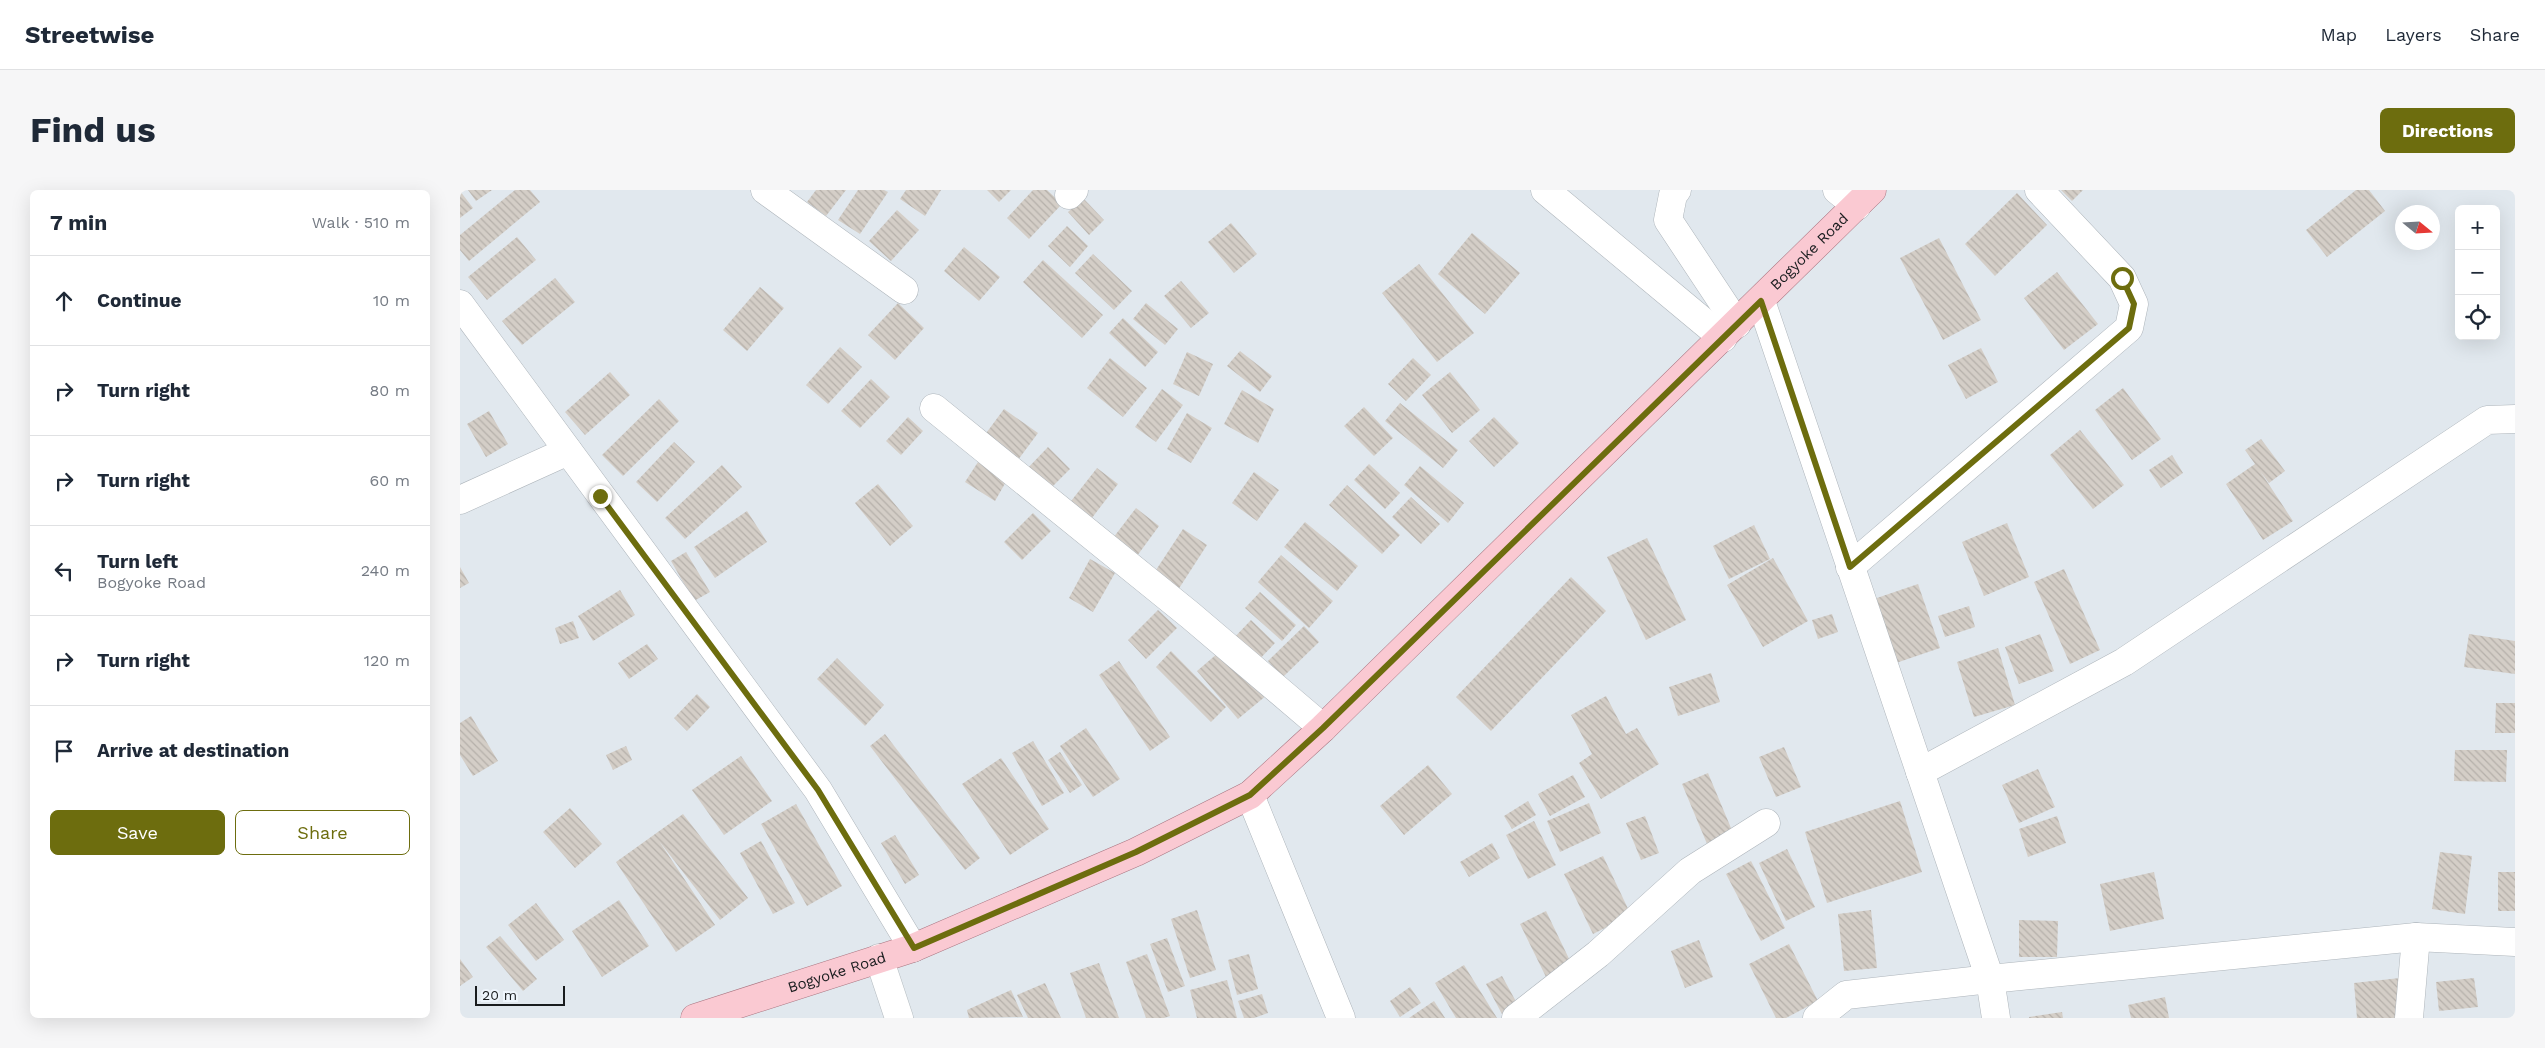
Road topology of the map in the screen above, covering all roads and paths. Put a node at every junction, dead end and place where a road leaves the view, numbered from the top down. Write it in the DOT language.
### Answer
graph roads {
  1 [pos="765,190"];
  2 [pos="1545,190"];
  3 [pos="1677,190"];
  4 [pos="2039,190"];
  5 [pos="1855,195"];
  6 [pos="904,290"];
  7 [pos="1761,301"];
  8 [pos="460,304"];
  9 [pos="1730,331"];
  10 [pos="934,408"];
  11 [pos="2515,419"];
  12 [pos="568,451"];
  13 [pos="460,500"];
  14 [pos="1850,567"];
  15 [pos="1323,728"];
  16 [pos="1920,772"];
  17 [pos="1250,795"];
  18 [pos="1766,823"];
  19 [pos="2416,938"];
  20 [pos="2515,942"];
  21 [pos="914,948"];
  22 [pos="879,958"];
  23 [pos="1990,979"];
  24 [pos="695,1018"];
  25 [pos="899,1018"];
  26 [pos="1341,1018"];
  27 [pos="1516,1018"];
  28 [pos="1817,1018"];
  29 [pos="1996,1018"];
  30 [pos="2409,1018"];
  1 -- 6 [label="street"];
  2 -- 9 [label="street"];
  3 -- 9 [label="street"];
  4 -- 14 [label="street"];
  5 -- 7 [label="main road, Bogyoke Road"];
  7 -- 9 [label="main road, Bogyoke Road"];
  7 -- 14 [label="street"];
  8 -- 12 [label="street"];
  9 -- 15 [label="main road, Bogyoke Road"];
  10 -- 15 [label="street"];
  11 -- 16 [label="street"];
  12 -- 13 [label="street"];
  12 -- 21 [label="street"];
  14 -- 16 [label="street"];
  15 -- 17 [label="main road, Bogyoke Road"];
  16 -- 23 [label="street"];
  17 -- 21 [label="main road, Bogyoke Road"];
  17 -- 26 [label="street"];
  18 -- 27 [label="street"];
  19 -- 20 [label="street"];
  19 -- 23 [label="street"];
  19 -- 30 [label="street"];
  21 -- 22 [label="main road, Bogyoke Road"];
  22 -- 24 [label="main road, Bogyoke Road"];
  22 -- 25 [label="street"];
  23 -- 28 [label="street"];
  23 -- 29 [label="street"];
}
